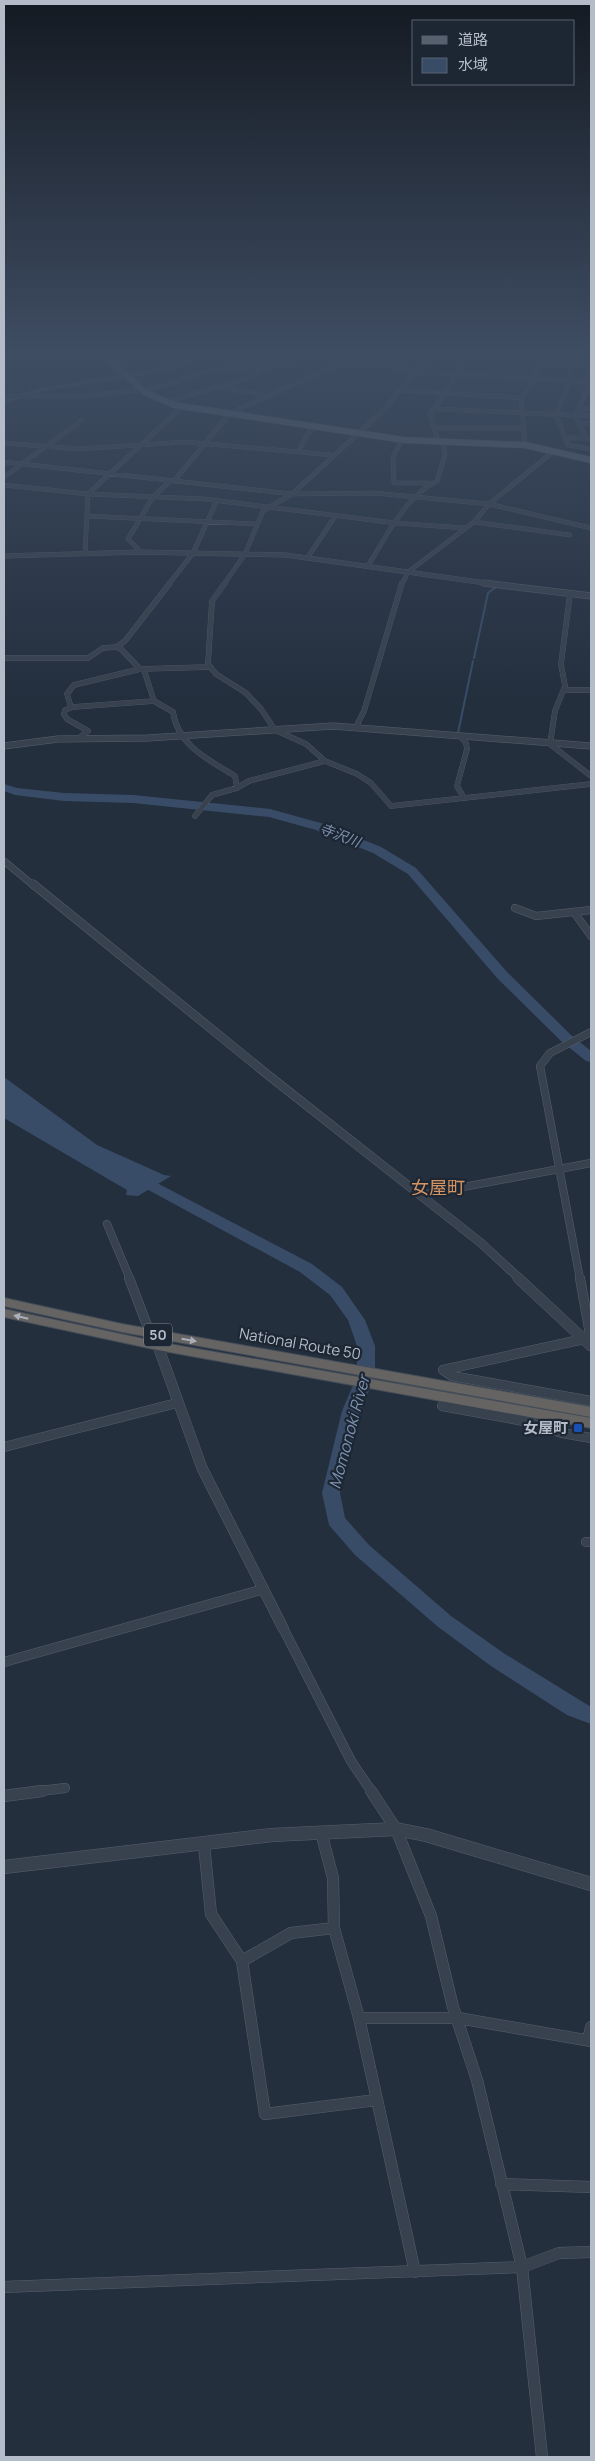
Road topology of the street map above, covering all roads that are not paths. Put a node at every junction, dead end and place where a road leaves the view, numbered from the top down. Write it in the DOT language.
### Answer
graph roads {
  1 [pos="17,467"];
  2 [pos="46,467"];
  3 [pos="117,467"];
  4 [pos="184,467"];
  5 [pos="320,467"];
  6 [pos="393,467"];
  7 [pos="441,467"];
  8 [pos="535,467"];
  9 [pos="109,474"];
  10 [pos="4,477"];
  11 [pos="172,481"];
  12 [pos="429,483"];
  13 [pos="4,485"];
  14 [pos="88,494"];
  15 [pos="292,494"];
  16 [pos="153,497"];
  17 [pos="416,497"];
  18 [pos="217,500"];
  19 [pos="489,504"];
  20 [pos="269,506"];
  21 [pos="336,515"];
  22 [pos="87,516"];
  23 [pos="140,519"];
  24 [pos="208,522"];
  25 [pos="395,522"];
  26 [pos="474,522"];
  27 [pos="258,524"];
  28 [pos="465,528"];
  29 [pos="591,528"];
  30 [pos="570,535"];
  31 [pos="141,552"];
  32 [pos="193,553"];
  33 [pos="84,554"];
  34 [pos="246,554"];
  35 [pos="4,556"];
  36 [pos="308,557"];
  37 [pos="368,566"];
  38 [pos="408,572"];
  39 [pos="570,594"];
  40 [pos="591,596"];
  41 [pos="116,647"];
  42 [pos="4,658"];
  43 [pos="209,666"];
  44 [pos="140,669"];
  45 [pos="564,690"];
  46 [pos="591,690"];
  47 [pos="154,701"];
  48 [pos="71,707"];
  49 [pos="356,727"];
  50 [pos="273,728"];
  51 [pos="183,735"];
  52 [pos="459,736"];
  53 [pos="79,738"];
  54 [pos="550,744"];
  55 [pos="4,746"];
  56 [pos="591,746"];
  57 [pos="325,761"];
  58 [pos="591,776"];
  59 [pos="591,784"];
  60 [pos="237,788"];
  61 [pos="464,798"];
  62 [pos="196,815"];
  63 [pos="4,861"];
  64 [pos="514,908"];
  65 [pos="591,910"];
  66 [pos="574,912"];
  67 [pos="591,936"];
  68 [pos="591,1032"];
  69 [pos="591,1163"];
  70 [pos="559,1167"];
  71 [pos="421,1195"];
  72 [pos="107,1224"];
  73 [pos="4,1302"];
  74 [pos="4,1313"];
  75 [pos="591,1327"];
  76 [pos="150,1333"];
  77 [pos="584,1339"];
  78 [pos="158,1346"];
  79 [pos="591,1346"];
  80 [pos="311,1367"];
  81 [pos="414,1386"];
  82 [pos="591,1401"];
  83 [pos="177,1403"];
  84 [pos="442,1406"];
  85 [pos="591,1412"];
  86 [pos="591,1422"];
  87 [pos="591,1438"];
  88 [pos="4,1447"];
  89 [pos="264,1589"];
  90 [pos="283,1628"];
  91 [pos="4,1662"];
  92 [pos="65,1788"];
  93 [pos="4,1796"];
  94 [pos="396,1829"];
  95 [pos="321,1832"];
  96 [pos="204,1845"];
  97 [pos="4,1867"];
  98 [pos="591,1884"];
  99 [pos="334,1928"];
  100 [pos="242,1961"];
  101 [pos="359,2018"];
  102 [pos="458,2018"];
  103 [pos="591,2028"];
  104 [pos="590,2040"];
  105 [pos="376,2100"];
  106 [pos="501,2184"];
  107 [pos="591,2187"];
  108 [pos="591,2252"];
  109 [pos="522,2267"];
  110 [pos="415,2272"];
  111 [pos="4,2286"];
  112 [pos="542,2457"];
  1 -- 10 [label="street"];
  2 -- 9 [label="street"];
  3 -- 9 [label="street"];
  4 -- 11 [label="street"];
  5 -- 15 [label="street"];
  6 -- 12 [label="street"];
  7 -- 12 [label="street"];
  8 -- 19 [label="street"];
  9 -- 11 [label="street"];
  9 -- 14 [label="street"];
  11 -- 15 [label="street"];
  11 -- 16 [label="street"];
  12 -- 17 [label="street"];
  13 -- 14 [label="street"];
  14 -- 16 [label="street"];
  14 -- 22 [label="street"];
  15 -- 17 [label="street"];
  15 -- 20 [label="street"];
  16 -- 18 [label="street"];
  16 -- 23 [label="street"];
  17 -- 19 [label="street"];
  17 -- 25 [label="street"];
  18 -- 20 [label="street"];
  18 -- 24 [label="street"];
  19 -- 26 [label="street"];
  19 -- 29 [label="street"];
  20 -- 21 [label="street"];
  20 -- 27 [label="street"];
  21 -- 25 [label="street"];
  21 -- 36 [label="street"];
  22 -- 23 [label="street"];
  22 -- 33 [label="street"];
  23 -- 24 [label="street"];
  23 -- 31 [label="street"];
  24 -- 27 [label="street"];
  24 -- 32 [label="street"];
  25 -- 28 [label="street"];
  25 -- 37 [label="street"];
  26 -- 28 [label="street"];
  26 -- 30 [label="street"];
  27 -- 34 [label="street"];
  28 -- 38 [label="street"];
  31 -- 32 [label="street"];
  31 -- 33 [label="street"];
  32 -- 34 [label="street"];
  32 -- 41 [label="street"];
  33 -- 35 [label="street"];
  34 -- 36 [label="street"];
  34 -- 43 [label="street"];
  36 -- 37 [label="street"];
  37 -- 38 [label="street"];
  38 -- 39 [label="street"];
  38 -- 49 [label="street"];
  39 -- 40 [label="street"];
  39 -- 45 [label="street"];
  41 -- 42 [label="street"];
  41 -- 44 [label="street"];
  43 -- 44 [label="street"];
  43 -- 50 [label="street"];
  44 -- 47 [label="street"];
  44 -- 48 [label="street"];
  45 -- 46 [label="street"];
  45 -- 54 [label="street"];
  47 -- 48 [label="street"];
  47 -- 51 [label="street"];
  48 -- 53 [label="street"];
  49 -- 50 [label="street"];
  49 -- 52 [label="street"];
  50 -- 51 [label="street"];
  50 -- 57 [label="street"];
  51 -- 53 [label="street"];
  51 -- 60 [label="street"];
  52 -- 54 [label="street"];
  52 -- 61 [label="street"];
  53 -- 55 [label="street"];
  54 -- 56 [label="street"];
  54 -- 58 [label="street"];
  57 -- 60 [label="street"];
  57 -- 61 [label="street"];
  59 -- 61 [label="street"];
  60 -- 62 [label="street"];
  63 -- 71 [label="street"];
  64 -- 66 [label="street"];
  65 -- 66 [label="street"];
  66 -- 67 [label="street"];
  68 -- 70 [label="street"];
  69 -- 70 [label="street"];
  70 -- 71 [label="street"];
  70 -- 75 [label="street"];
  71 -- 77 [label="street"];
  72 -- 76 [label="street"];
  73 -- 76 [label="highway, National Route 50 / 50"];
  78 -- 74 [label="highway, National Route 50 / 50, one-way"];
  75 -- 77 [label="street"];
  76 -- 78 [label="street"];
  76 -- 80 [label="highway, National Route 50 / 50, one-way"];
  77 -- 79 [label="street"];
  77 -- 82 [label="street"];
  78 -- 80 [label="highway, National Route 50 / 50"];
  78 -- 83 [label="street"];
  80 -- 81 [label="highway, National Route 50 / 50"];
  81 -- 85 [label="highway, National Route 50 / 50"];
  81 -- 86 [label="highway, National Route 50 / 50"];
  83 -- 88 [label="street"];
  83 -- 89 [label="street"];
  84 -- 87 [label="street"];
  89 -- 90 [label="street"];
  89 -- 91 [label="street"];
  90 -- 94 [label="street"];
  92 -- 93 [label="street"];
  94 -- 95 [label="street"];
  94 -- 98 [label="street"];
  94 -- 102 [label="street"];
  95 -- 96 [label="street"];
  95 -- 99 [label="street"];
  96 -- 97 [label="street"];
  96 -- 100 [label="street"];
  99 -- 100 [label="street"];
  99 -- 101 [label="street"];
  100 -- 105 [label="street"];
  101 -- 102 [label="street"];
  101 -- 105 [label="street"];
  102 -- 104 [label="street"];
  102 -- 106 [label="street"];
  103 -- 104 [label="street"];
  105 -- 110 [label="street"];
  106 -- 107 [label="street"];
  106 -- 109 [label="street"];
  108 -- 109 [label="street"];
  109 -- 110 [label="street"];
  109 -- 112 [label="street"];
  110 -- 111 [label="street"];
}
